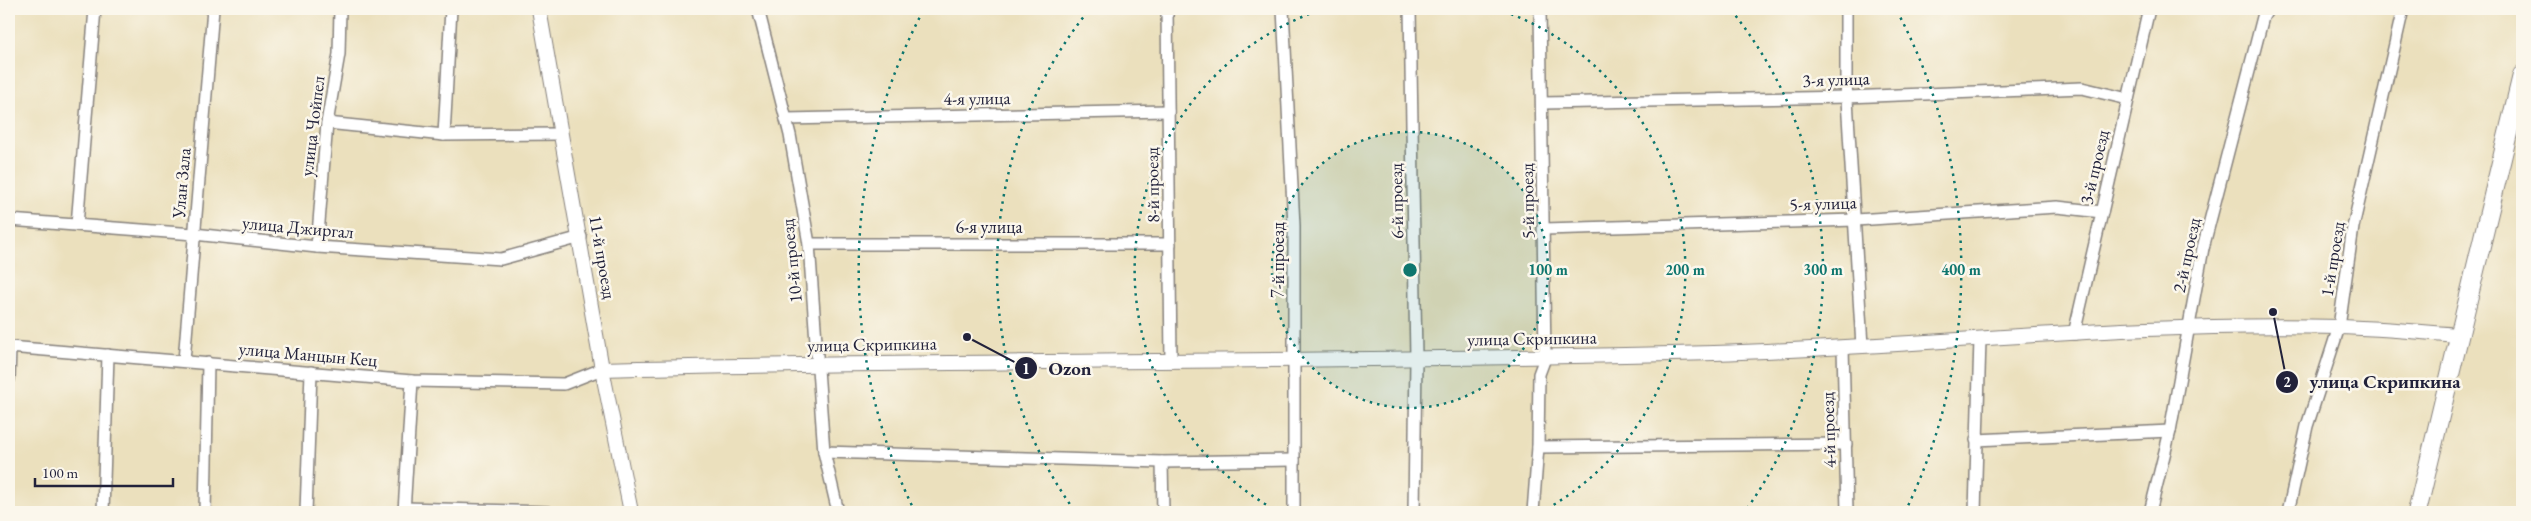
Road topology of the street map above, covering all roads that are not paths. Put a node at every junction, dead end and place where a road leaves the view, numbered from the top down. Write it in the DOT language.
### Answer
graph roads {
  1 [pos="95,9"];
  2 [pos="213,9"];
  3 [pos="340,9"];
  4 [pos="451,9"];
  5 [pos="538,9"];
  6 [pos="758,9"];
  7 [pos="1167,9"];
  8 [pos="1283,9"];
  9 [pos="1410,9"];
  10 [pos="1540,9"];
  11 [pos="1846,9"];
  12 [pos="2149,9"];
  13 [pos="2268,9"];
  14 [pos="2403,9"];
  15 [pos="2521,86"];
  16 [pos="1847,97"];
  17 [pos="2128,99"];
  18 [pos="1543,103"];
  19 [pos="1168,111"];
  20 [pos="786,119"];
  21 [pos="327,122"];
  22 [pos="560,134"];
  23 [pos="444,135"];
  24 [pos="2102,212"];
  25 [pos="9,220"];
  26 [pos="1856,220"];
  27 [pos="78,225"];
  28 [pos="1544,229"];
  29 [pos="194,234"];
  30 [pos="581,237"];
  31 [pos="808,244"];
  32 [pos="1170,244"];
  33 [pos="317,247"];
  34 [pos="2339,327"];
  35 [pos="2189,328"];
  36 [pos="2074,334"];
  37 [pos="2460,335"];
  38 [pos="1980,339"];
  39 [pos="1862,346"];
  40 [pos="9,347"];
  41 [pos="1842,347"];
  42 [pos="108,355"];
  43 [pos="1416,358"];
  44 [pos="1545,358"];
  45 [pos="1294,360"];
  46 [pos="184,361"];
  47 [pos="1171,361"];
  48 [pos="208,363"];
  49 [pos="817,363"];
  50 [pos="602,368"];
  51 [pos="311,372"];
  52 [pos="9,379"];
  53 [pos="412,381"];
  54 [pos="2170,431"];
  55 [pos="1976,440"];
  56 [pos="1846,444"];
  57 [pos="1538,446"];
  58 [pos="824,452"];
  59 [pos="1294,460"];
  60 [pos="1162,462"];
  61 [pos="404,510"];
  62 [pos="103,512"];
  63 [pos="204,512"];
  64 [pos="306,512"];
  65 [pos="548,512"];
  66 [pos="631,512"];
  67 [pos="838,512"];
  68 [pos="1163,512"];
  69 [pos="1294,512"];
  70 [pos="1414,512"];
  71 [pos="1533,512"];
  72 [pos="1847,512"];
  73 [pos="1975,512"];
  74 [pos="2150,512"];
  75 [pos="2288,512"];
  76 [pos="2417,512"];
  1 -- 27 [label="street"];
  2 -- 29 [label="street, Улан Зала"];
  3 -- 21 [label="street, улица Чойпел"];
  4 -- 23 [label="street"];
  5 -- 22 [label="street, 11-й проезд"];
  6 -- 20 [label="street, 10-й проезд"];
  7 -- 19 [label="street, 8-й проезд"];
  8 -- 45 [label="street, 7-й проезд"];
  9 -- 43 [label="street, 6-й проезд"];
  10 -- 18 [label="street, 5-й проезд"];
  11 -- 16 [label="street"];
  12 -- 17 [label="street, 3-й проезд"];
  13 -- 35 [label="street, 2-й проезд"];
  14 -- 34 [label="street, 1-й проезд"];
  15 -- 37 [label="main road"];
  16 -- 17 [label="street, 3-я улица"];
  16 -- 18 [label="street, 3-я улица"];
  16 -- 26 [label="street"];
  17 -- 24 [label="street, 3-й проезд"];
  18 -- 28 [label="street, 5-й проезд"];
  19 -- 20 [label="street, 4-я улица"];
  19 -- 32 [label="street, 8-й проезд"];
  20 -- 31 [label="street, 10-й проезд"];
  21 -- 23 [label="street"];
  21 -- 33 [label="street, улица Чойпел"];
  22 -- 23 [label="street"];
  22 -- 30 [label="street, 11-й проезд"];
  24 -- 26 [label="street, 5-я улица"];
  24 -- 36 [label="street, 3-й проезд"];
  25 -- 27 [label="street, улица Джиргал"];
  26 -- 28 [label="street, 5-я улица"];
  26 -- 39 [label="street"];
  27 -- 29 [label="street, улица Джиргал"];
  28 -- 44 [label="street, 5-й проезд"];
  29 -- 33 [label="street, улица Джиргал"];
  29 -- 46 [label="street, Улан Зала"];
  30 -- 33 [label="street, улица Джиргал"];
  30 -- 50 [label="street, 11-й проезд"];
  31 -- 32 [label="street, 6-я улица"];
  31 -- 49 [label="street, 10-й проезд"];
  32 -- 47 [label="street, 8-й проезд"];
  34 -- 35 [label="street, улица Скрипкина"];
  34 -- 37 [label="street, улица Скрипкина"];
  34 -- 75 [label="street, 1-й проезд"];
  35 -- 36 [label="street, улица Скрипкина"];
  35 -- 54 [label="street, 2-й проезд"];
  36 -- 38 [label="street, улица Скрипкина"];
  37 -- 76 [label="main road"];
  38 -- 39 [label="street, улица Скрипкина"];
  38 -- 55 [label="street"];
  39 -- 41 [label="street, улица Скрипкина"];
  40 -- 42 [label="street, улица Манцын Кец"];
  40 -- 52 [label="street"];
  41 -- 44 [label="street, улица Скрипкина"];
  41 -- 56 [label="street, 4-й проезд"];
  42 -- 46 [label="street, улица Манцын Кец"];
  42 -- 62 [label="street"];
  43 -- 44 [label="street, улица Скрипкина"];
  43 -- 45 [label="street, улица Скрипкина"];
  43 -- 70 [label="street, 6-й проезд"];
  44 -- 57 [label="street, 5-й проезд"];
  45 -- 47 [label="street, улица Скрипкина"];
  45 -- 59 [label="street, 7-й проезд"];
  46 -- 48 [label="street, улица Манцын Кец"];
  47 -- 49 [label="street, улица Скрипкина"];
  48 -- 51 [label="street, улица Манцын Кец"];
  48 -- 63 [label="street"];
  49 -- 50 [label="street, улица Скрипкина"];
  49 -- 58 [label="street, 10-й проезд"];
  50 -- 53 [label="street, улица Манцын Кец"];
  50 -- 66 [label="street, 11-й проезд"];
  51 -- 53 [label="street, улица Манцын Кец"];
  51 -- 64 [label="street"];
  53 -- 61 [label="street"];
  54 -- 55 [label="street"];
  54 -- 74 [label="street, 2-й проезд"];
  55 -- 73 [label="street"];
  56 -- 57 [label="street"];
  56 -- 72 [label="street, 4-й проезд"];
  57 -- 71 [label="street, 5-й проезд"];
  58 -- 60 [label="street"];
  58 -- 67 [label="street, 10-й проезд"];
  59 -- 60 [label="street"];
  59 -- 69 [label="street, 7-й проезд"];
  60 -- 68 [label="street"];
  61 -- 65 [label="street"];
}
